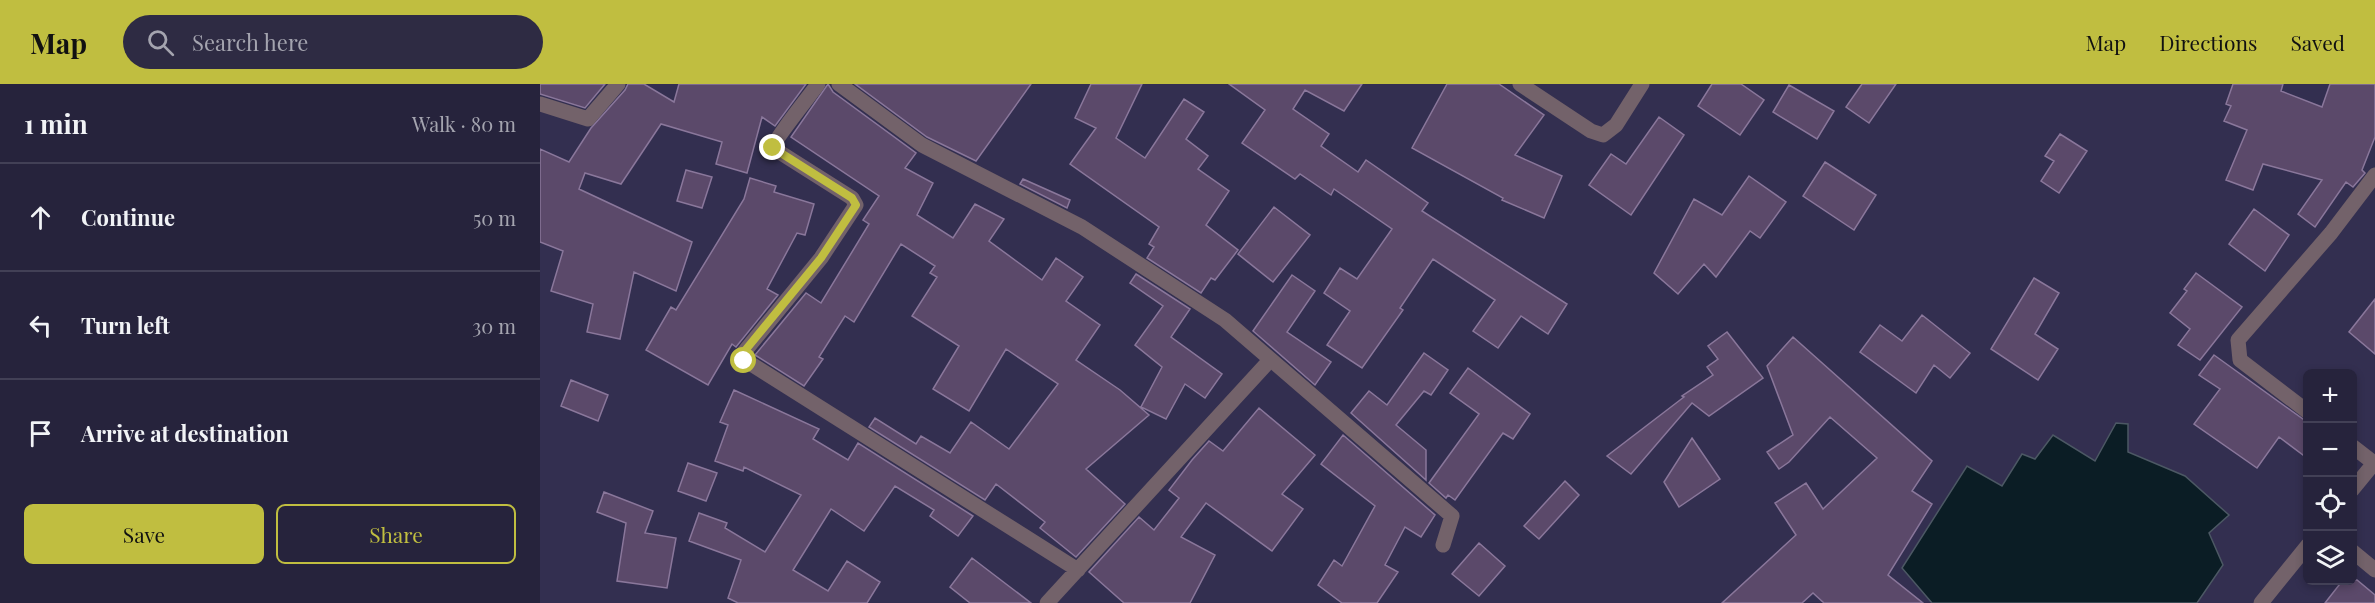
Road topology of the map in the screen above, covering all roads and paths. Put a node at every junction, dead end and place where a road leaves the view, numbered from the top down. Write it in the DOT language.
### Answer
graph roads {
  1 [pos="618,84"];
  2 [pos="818,84"];
  3 [pos="839,84"];
  4 [pos="1520,84"];
  5 [pos="1642,84"];
  6 [pos="540,104"];
  7 [pos="2375,175"];
  8 [pos="1270,360"];
  9 [pos="2303,409"];
  10 [pos="2357,450"];
  11 [pos="2374,462"];
  12 [pos="2357,484"];
  13 [pos="1443,545"];
  14 [pos="2303,550"];
  15 [pos="2357,555"];
  16 [pos="1078,570"];
  17 [pos="2375,570"];
  18 [pos="1047,603"];
  19 [pos="2261,603"];
  1 -- 6 [label="street"];
  2 -- 16 [label="street"];
  3 -- 8 [label="street"];
  4 -- 5 [label="street"];
  7 -- 9 [label="street"];
  8 -- 13 [label="street"];
  8 -- 16 [label="street"];
  10 -- 11 [label="street"];
  11 -- 12 [label="street"];
  14 -- 19 [label="street"];
  15 -- 17 [label="street"];
  16 -- 18 [label="street"];
}
